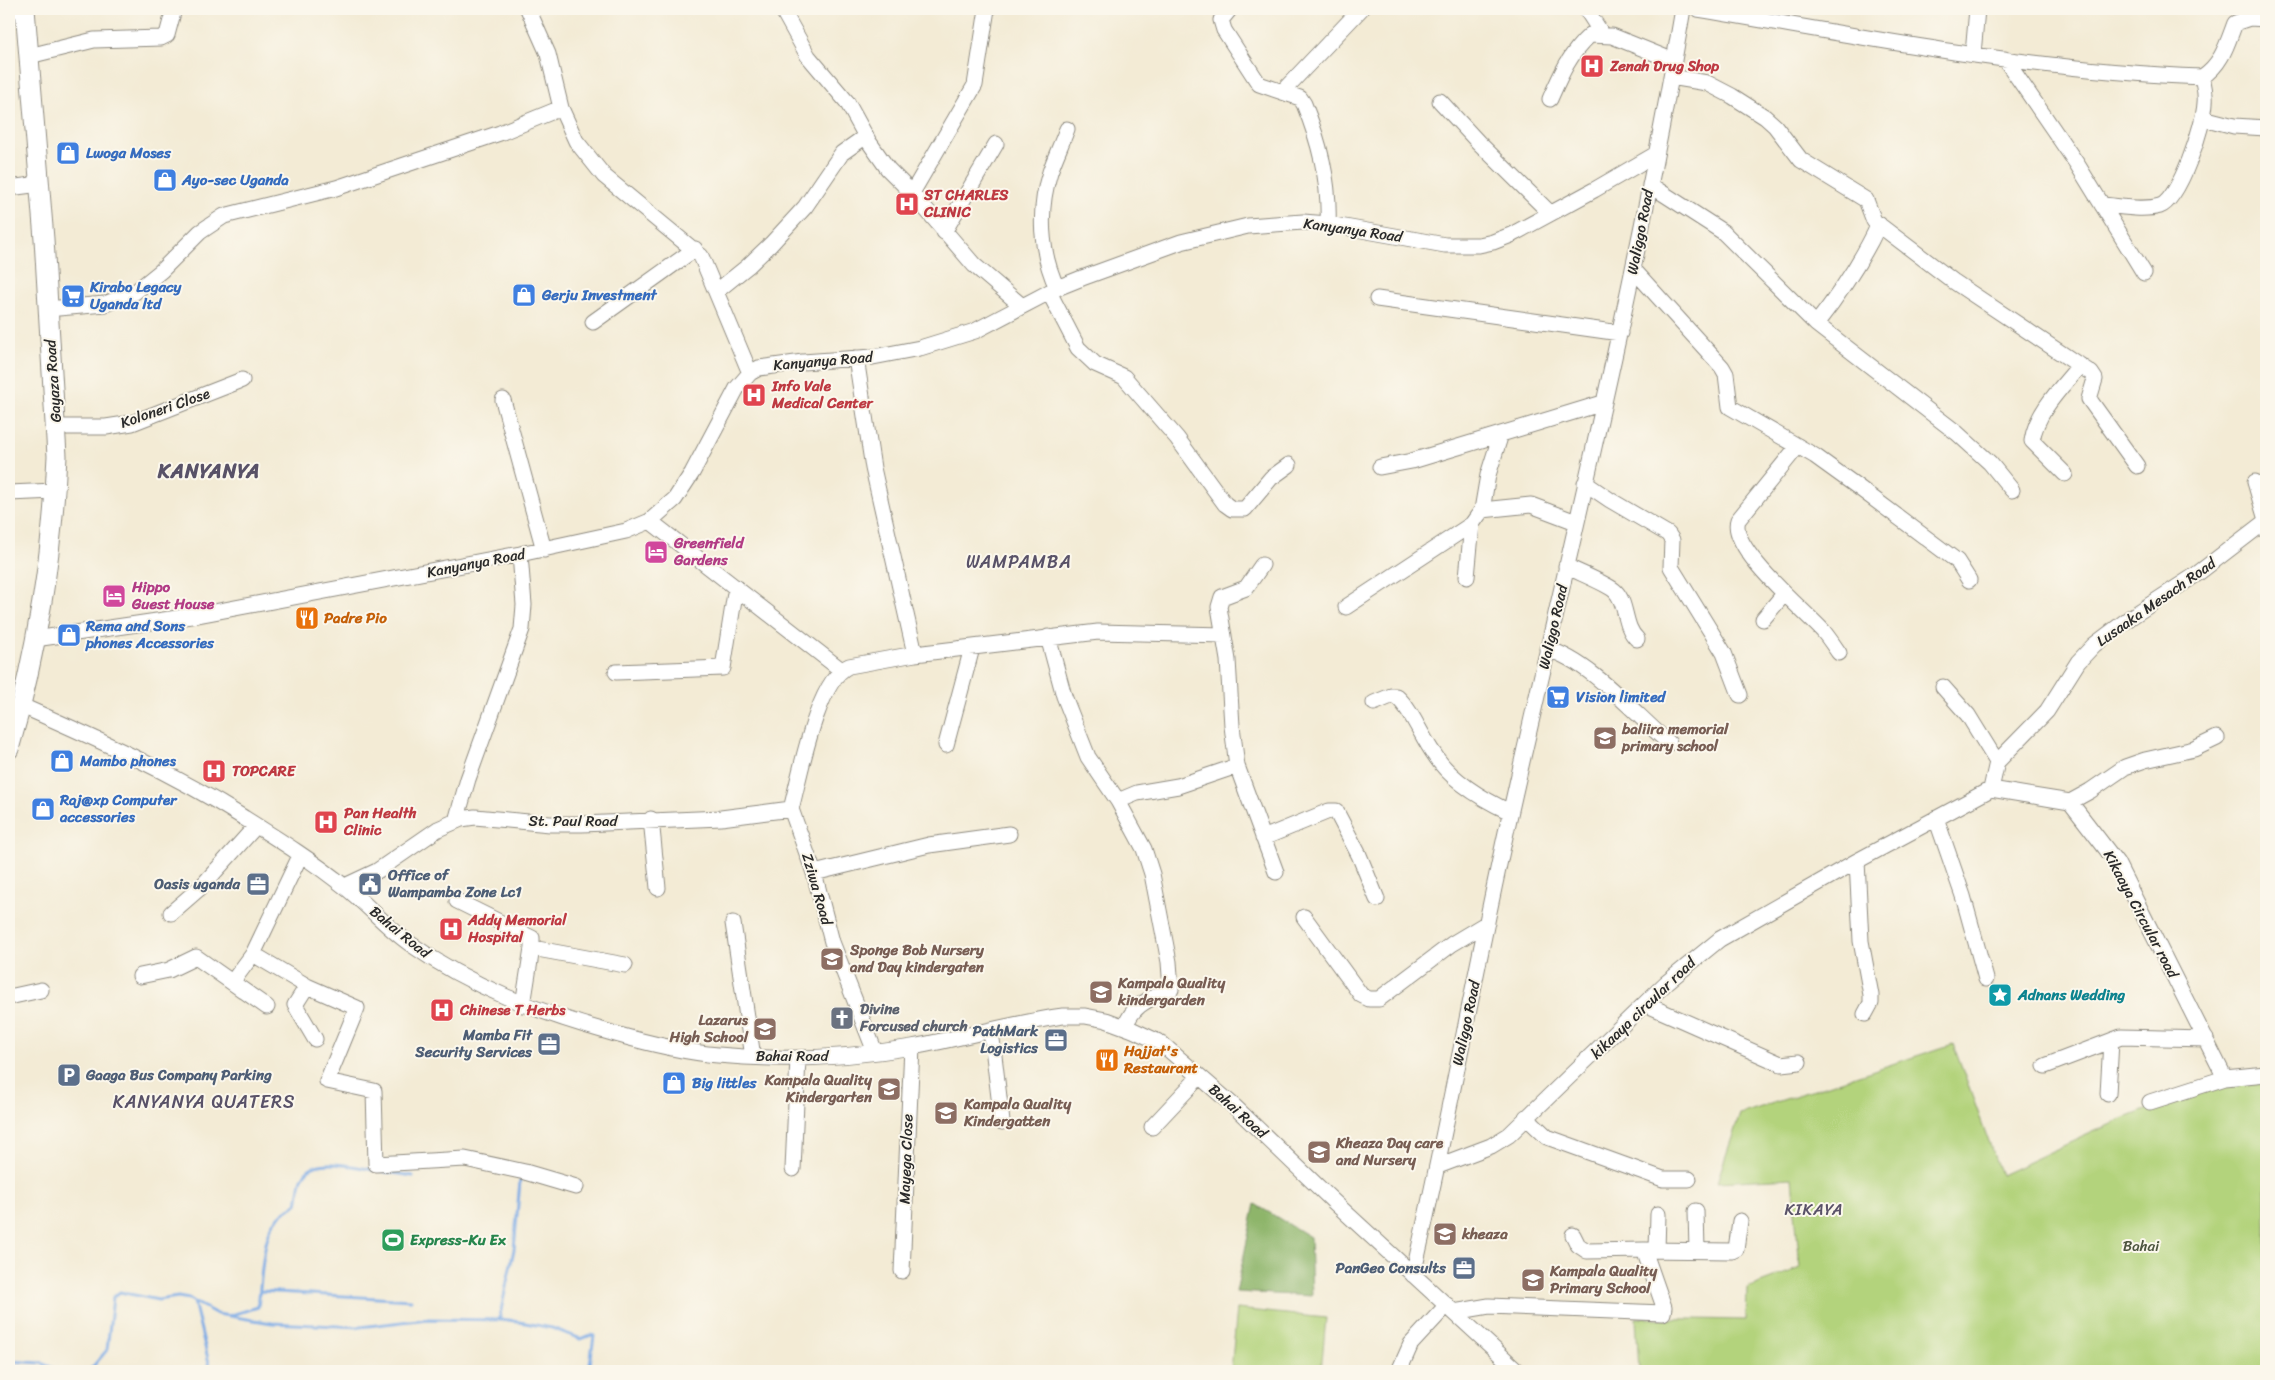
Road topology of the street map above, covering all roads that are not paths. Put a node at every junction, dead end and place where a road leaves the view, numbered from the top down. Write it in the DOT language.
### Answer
graph roads {
  1 [pos="25,9"];
  2 [pos="174,9"];
  3 [pos="528,9"];
  4 [pos="782,9"];
  5 [pos="987,9"];
  6 [pos="1230,9"];
  7 [pos="1361,9"];
  8 [pos="1586,9"];
  9 [pos="1683,9"];
  10 [pos="1698,9"];
  11 [pos="1977,9"];
  12 [pos="9,10"];
  13 [pos="2266,20"];
  14 [pos="1602,34"];
  15 [pos="1973,54"];
  16 [pos="29,56"];
  17 [pos="2005,60"];
  18 [pos="1674,61"];
  19 [pos="1671,76"];
  20 [pos="2202,76"];
  21 [pos="1283,91"];
  22 [pos="1550,99"];
  23 [pos="1440,101"];
  24 [pos="560,108"];
  25 [pos="2203,118"];
  26 [pos="2266,128"];
  27 [pos="1067,129"];
  28 [pos="866,136"];
  29 [pos="996,144"];
  30 [pos="1656,154"];
  31 [pos="40,184"];
  32 [pos="1650,185"];
  33 [pos="9,188"];
  34 [pos="912,193"];
  35 [pos="2102,205"];
  36 [pos="1550,213"];
  37 [pos="1328,224"];
  38 [pos="1879,224"];
  39 [pos="944,232"];
  40 [pos="694,249"];
  41 [pos="1633,269"];
  42 [pos="2144,273"];
  43 [pos="1053,290"];
  44 [pos="717,291"];
  45 [pos="1377,299"];
  46 [pos="1022,306"];
  47 [pos="48,310"];
  48 [pos="593,322"];
  49 [pos="1816,324"];
  50 [pos="1620,333"];
  51 [pos="856,358"];
  52 [pos="2080,365"];
  53 [pos="750,373"];
  54 [pos="242,380"];
  55 [pos="503,400"];
  56 [pos="1603,402"];
  57 [pos="56,427"];
  58 [pos="1501,434"];
  59 [pos="1798,446"];
  60 [pos="1289,465"];
  61 [pos="2137,466"];
  62 [pos="1380,467"];
  63 [pos="2065,474"];
  64 [pos="2254,482"];
  65 [pos="1585,483"];
  66 [pos="56,490"];
  67 [pos="2012,490"];
  68 [pos="9,492"];
  69 [pos="1482,510"];
  70 [pos="650,521"];
  71 [pos="2266,521"];
  72 [pos="1576,522"];
  73 [pos="1472,524"];
  74 [pos="544,550"];
  75 [pos="520,554"];
  76 [pos="1262,566"];
  77 [pos="1566,566"];
  78 [pos="1467,577"];
  79 [pos="1970,580"];
  80 [pos="736,587"];
  81 [pos="1784,594"];
  82 [pos="1346,607"];
  83 [pos="1763,619"];
  84 [pos="1224,635"];
  85 [pos="1048,637"];
  86 [pos="35,638"];
  87 [pos="1637,639"];
  88 [pos="972,648"];
  89 [pos="1548,649"];
  90 [pos="1839,653"];
  91 [pos="915,654"];
  92 [pos="840,669"];
  93 [pos="616,672"];
  94 [pos="1942,687"];
  95 [pos="1740,695"];
  96 [pos="1374,703"];
  97 [pos="22,706"];
  98 [pos="2217,738"];
  99 [pos="1669,743"];
  100 [pos="946,745"];
  101 [pos="9,749"];
  102 [pos="1997,762"];
  103 [pos="1237,766"];
  104 [pos="1991,789"];
  105 [pos="1118,801"];
  106 [pos="2070,802"];
  107 [pos="791,809"];
  108 [pos="1510,812"];
  109 [pos="1936,818"];
  110 [pos="651,819"];
  111 [pos="456,820"];
  112 [pos="256,826"];
  113 [pos="1009,834"];
  114 [pos="1263,838"];
  115 [pos="300,856"];
  116 [pos="1857,861"];
  117 [pos="1276,872"];
  118 [pos="814,873"];
  119 [pos="345,886"];
  120 [pos="658,888"];
  121 [pos="1377,899"];
  122 [pos="458,901"];
  123 [pos="171,913"];
  124 [pos="1304,917"];
  125 [pos="734,923"];
  126 [pos="1487,923"];
  127 [pos="532,948"];
  128 [pos="253,954"];
  129 [pos="625,965"];
  130 [pos="140,976"];
  131 [pos="1986,979"];
  132 [pos="232,981"];
  133 [pos="307,986"];
  134 [pos="41,990"];
  135 [pos="9,997"];
  136 [pos="1645,1004"];
  137 [pos="523,1005"];
  138 [pos="267,1007"];
  139 [pos="1865,1014"];
  140 [pos="1125,1027"];
  141 [pos="990,1031"];
  142 [pos="315,1039"];
  143 [pos="2206,1039"];
  144 [pos="2111,1041"];
  145 [pos="912,1047"];
  146 [pos="875,1052"];
  147 [pos="753,1056"];
  148 [pos="798,1058"];
  149 [pos="1799,1062"];
  150 [pos="2045,1066"];
  151 [pos="2266,1074"];
  152 [pos="1199,1076"];
  153 [pos="2226,1078"];
  154 [pos="2108,1094"];
  155 [pos="2150,1102"];
  156 [pos="1526,1117"];
  157 [pos="1002,1122"];
  158 [pos="1152,1127"];
  159 [pos="1438,1166"];
  160 [pos="793,1169"];
  161 [pos="1689,1180"];
  162 [pos="576,1187"];
  163 [pos="1696,1211"];
  164 [pos="1658,1214"];
  165 [pos="1740,1221"];
  166 [pos="1573,1235"];
  167 [pos="1651,1250"];
  168 [pos="1697,1250"];
  169 [pos="902,1271"];
  170 [pos="1413,1275"];
  171 [pos="1450,1309"];
  172 [pos="1399,1371"];
  173 [pos="1518,1371"];
  1 -- 12 [label="street"];
  1 -- 16 [label="main road, Gayaza Road"];
  2 -- 16 [label="street"];
  3 -- 24 [label="street"];
  4 -- 28 [label="street"];
  5 -- 34 [label="street"];
  6 -- 21 [label="street"];
  7 -- 21 [label="street"];
  8 -- 14 [label="street"];
  9 -- 18 [label="street, Waliggo Road"];
  10 -- 15 [label="street"];
  11 -- 15 [label="street"];
  13 -- 20 [label="street"];
  14 -- 18 [label="street"];
  14 -- 22 [label="street"];
  15 -- 17 [label="street"];
  16 -- 31 [label="main road, Gayaza Road"];
  17 -- 20 [label="street"];
  17 -- 35 [label="street"];
  18 -- 19 [label="street, Waliggo Road"];
  19 -- 30 [label="street, Waliggo Road"];
  19 -- 38 [label="street"];
  20 -- 25 [label="street"];
  21 -- 37 [label="street"];
  23 -- 36 [label="street"];
  24 -- 40 [label="street"];
  24 -- 47 [label="street"];
  25 -- 26 [label="street"];
  25 -- 35 [label="street"];
  27 -- 43 [label="street"];
  28 -- 34 [label="street"];
  28 -- 44 [label="street"];
  29 -- 39 [label="street"];
  30 -- 32 [label="street, Waliggo Road"];
  30 -- 36 [label="street, Kanyanya Road"];
  31 -- 33 [label="street"];
  31 -- 47 [label="main road, Gayaza Road"];
  32 -- 41 [label="street, Waliggo Road"];
  32 -- 49 [label="street"];
  34 -- 39 [label="street"];
  35 -- 42 [label="street"];
  36 -- 37 [label="street, Kanyanya Road"];
  37 -- 43 [label="street, Kanyanya Road"];
  38 -- 49 [label="street"];
  38 -- 52 [label="street"];
  39 -- 46 [label="street"];
  40 -- 44 [label="street"];
  40 -- 48 [label="street"];
  41 -- 50 [label="street, Waliggo Road"];
  41 -- 59 [label="street"];
  43 -- 46 [label="street, Kanyanya Road"];
  43 -- 60 [label="street"];
  44 -- 53 [label="street"];
  45 -- 50 [label="street"];
  46 -- 51 [label="street, Kanyanya Road"];
  47 -- 57 [label="main road, Gayaza Road"];
  49 -- 67 [label="street"];
  50 -- 56 [label="street, Waliggo Road"];
  51 -- 53 [label="street, Kanyanya Road"];
  51 -- 91 [label="street"];
  52 -- 61 [label="street"];
  52 -- 63 [label="street"];
  53 -- 70 [label="street, Kanyanya Road"];
  54 -- 57 [label="street, Koloneri Close"];
  55 -- 74 [label="street"];
  56 -- 58 [label="street"];
  56 -- 65 [label="street, Waliggo Road"];
  57 -- 66 [label="main road, Gayaza Road"];
  58 -- 62 [label="street"];
  58 -- 69 [label="street"];
  59 -- 79 [label="street"];
  59 -- 81 [label="street"];
  64 -- 71 [label="street"];
  65 -- 72 [label="street, Waliggo Road"];
  65 -- 95 [label="street"];
  66 -- 68 [label="street"];
  66 -- 86 [label="main road, Gayaza Road"];
  69 -- 72 [label="street"];
  69 -- 73 [label="street"];
  70 -- 74 [label="street, Kanyanya Road"];
  70 -- 80 [label="street"];
  71 -- 102 [label="street, Lusaaka Mesach Road"];
  72 -- 77 [label="street, Waliggo Road"];
  73 -- 78 [label="street"];
  73 -- 82 [label="street"];
  74 -- 75 [label="street, Kanyanya Road"];
  75 -- 86 [label="street, Kanyanya Road"];
  75 -- 111 [label="street"];
  76 -- 84 [label="street"];
  77 -- 87 [label="street"];
  77 -- 89 [label="street, Waliggo Road"];
  80 -- 92 [label="street"];
  80 -- 93 [label="street"];
  81 -- 83 [label="street"];
  81 -- 90 [label="street"];
  84 -- 85 [label="street"];
  84 -- 103 [label="street"];
  85 -- 88 [label="street"];
  85 -- 105 [label="street"];
  86 -- 97 [label="main road, Gayaza Road"];
  88 -- 91 [label="street"];
  88 -- 100 [label="street"];
  89 -- 99 [label="street"];
  89 -- 108 [label="street, Waliggo Road"];
  91 -- 92 [label="street"];
  92 -- 107 [label="street"];
  94 -- 102 [label="street"];
  96 -- 108 [label="street"];
  97 -- 101 [label="main road, Gayaza Road"];
  97 -- 112 [label="street, Bahai Road"];
  98 -- 106 [label="street"];
  102 -- 104 [label="street"];
  103 -- 105 [label="street"];
  103 -- 114 [label="street"];
  104 -- 106 [label="street"];
  104 -- 109 [label="street, kikaaya circular road"];
  105 -- 140 [label="street"];
  106 -- 143 [label="street, Kikaaya Circular road"];
  107 -- 110 [label="street, St. Paul Road"];
  107 -- 118 [label="street, Zziwa Road"];
  108 -- 126 [label="street, Waliggo Road"];
  109 -- 116 [label="street, kikaaya circular road"];
  109 -- 131 [label="street"];
  110 -- 111 [label="street, St. Paul Road"];
  110 -- 120 [label="street"];
  111 -- 119 [label="street, St. Paul Road"];
  112 -- 115 [label="street, Bahai Road"];
  112 -- 123 [label="street"];
  113 -- 118 [label="street"];
  114 -- 117 [label="street"];
  114 -- 121 [label="street"];
  115 -- 119 [label="street, Bahai Road"];
  115 -- 128 [label="street"];
  116 -- 136 [label="street, kikaaya circular road"];
  116 -- 139 [label="street"];
  118 -- 146 [label="street, Zziwa Road"];
  119 -- 137 [label="street, Bahai Road"];
  122 -- 127 [label="street"];
  124 -- 126 [label="street"];
  125 -- 147 [label="street"];
  126 -- 159 [label="street, Waliggo Road"];
  127 -- 129 [label="street"];
  127 -- 137 [label="street"];
  128 -- 132 [label="street"];
  128 -- 133 [label="street"];
  130 -- 132 [label="street"];
  132 -- 138 [label="street"];
  133 -- 142 [label="street"];
  133 -- 162 [label="street"];
  134 -- 135 [label="street"];
  136 -- 149 [label="street"];
  136 -- 156 [label="street, kikaaya circular road"];
  137 -- 147 [label="street, Bahai Road"];
  140 -- 141 [label="street, Bahai Road"];
  140 -- 152 [label="street, Bahai Road"];
  141 -- 145 [label="street, Bahai Road"];
  141 -- 157 [label="street"];
  143 -- 144 [label="street"];
  143 -- 153 [label="street, Kikaaya Circular road"];
  144 -- 150 [label="street"];
  144 -- 154 [label="street"];
  145 -- 146 [label="street, Bahai Road"];
  145 -- 169 [label="street, Mayega Close"];
  146 -- 148 [label="street, Bahai Road"];
  147 -- 148 [label="street, Bahai Road"];
  148 -- 160 [label="street"];
  151 -- 153 [label="street"];
  152 -- 158 [label="street"];
  152 -- 170 [label="street, Bahai Road"];
  153 -- 155 [label="street"];
  156 -- 159 [label="street, kikaaya circular road"];
  156 -- 161 [label="street"];
  159 -- 170 [label="street, Waliggo Road"];
  163 -- 168 [label="street"];
  164 -- 167 [label="street"];
  165 -- 168 [label="street"];
  166 -- 167 [label="street"];
  167 -- 168 [label="street"];
  167 -- 171 [label="street"];
  170 -- 171 [label="street, Bahai Road"];
  171 -- 172 [label="street"];
  171 -- 173 [label="street, Bahai Road"];
}
